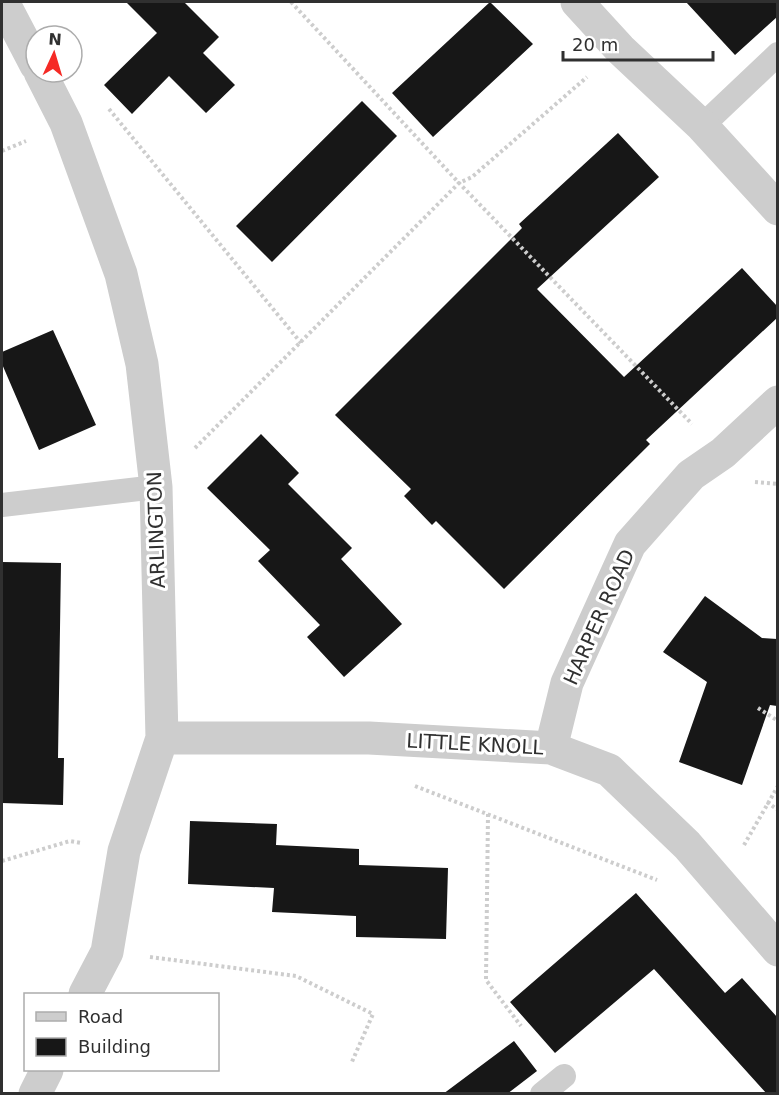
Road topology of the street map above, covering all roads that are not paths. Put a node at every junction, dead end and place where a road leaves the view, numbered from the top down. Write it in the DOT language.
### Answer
graph roads {
  1 [pos="3,2"];
  2 [pos="577,2"];
  3 [pos="24,42"];
  4 [pos="777,54"];
  5 [pos="46,84"];
  6 [pos="702,126"];
  7 [pos="777,209"];
  8 [pos="777,402"];
  9 [pos="156,487"];
  10 [pos="2,505"];
  11 [pos="162,738"];
  12 [pos="551,748"];
  13 [pos="777,950"];
  14 [pos="86,993"];
  15 [pos="46,1071"];
  16 [pos="564,1076"];
  17 [pos="35,1094"];
  18 [pos="542,1094"];
  1 -- 3 [label="street"];
  2 -- 6 [label="street"];
  4 -- 6 [label="lane"];
  5 -- 9 [label="street, ARLINGTON"];
  6 -- 7 [label="street"];
  8 -- 12 [label="street, HARPER ROAD"];
  9 -- 10 [label="lane"];
  9 -- 11 [label="street, ARLINGTON"];
  11 -- 12 [label="street, LITTLE KNOLL"];
  11 -- 14 [label="street, ARLINGTON"];
  12 -- 13 [label="street, LITTLE KNOLL"];
  15 -- 17 [label="street"];
  16 -- 18 [label="lane"];
}
